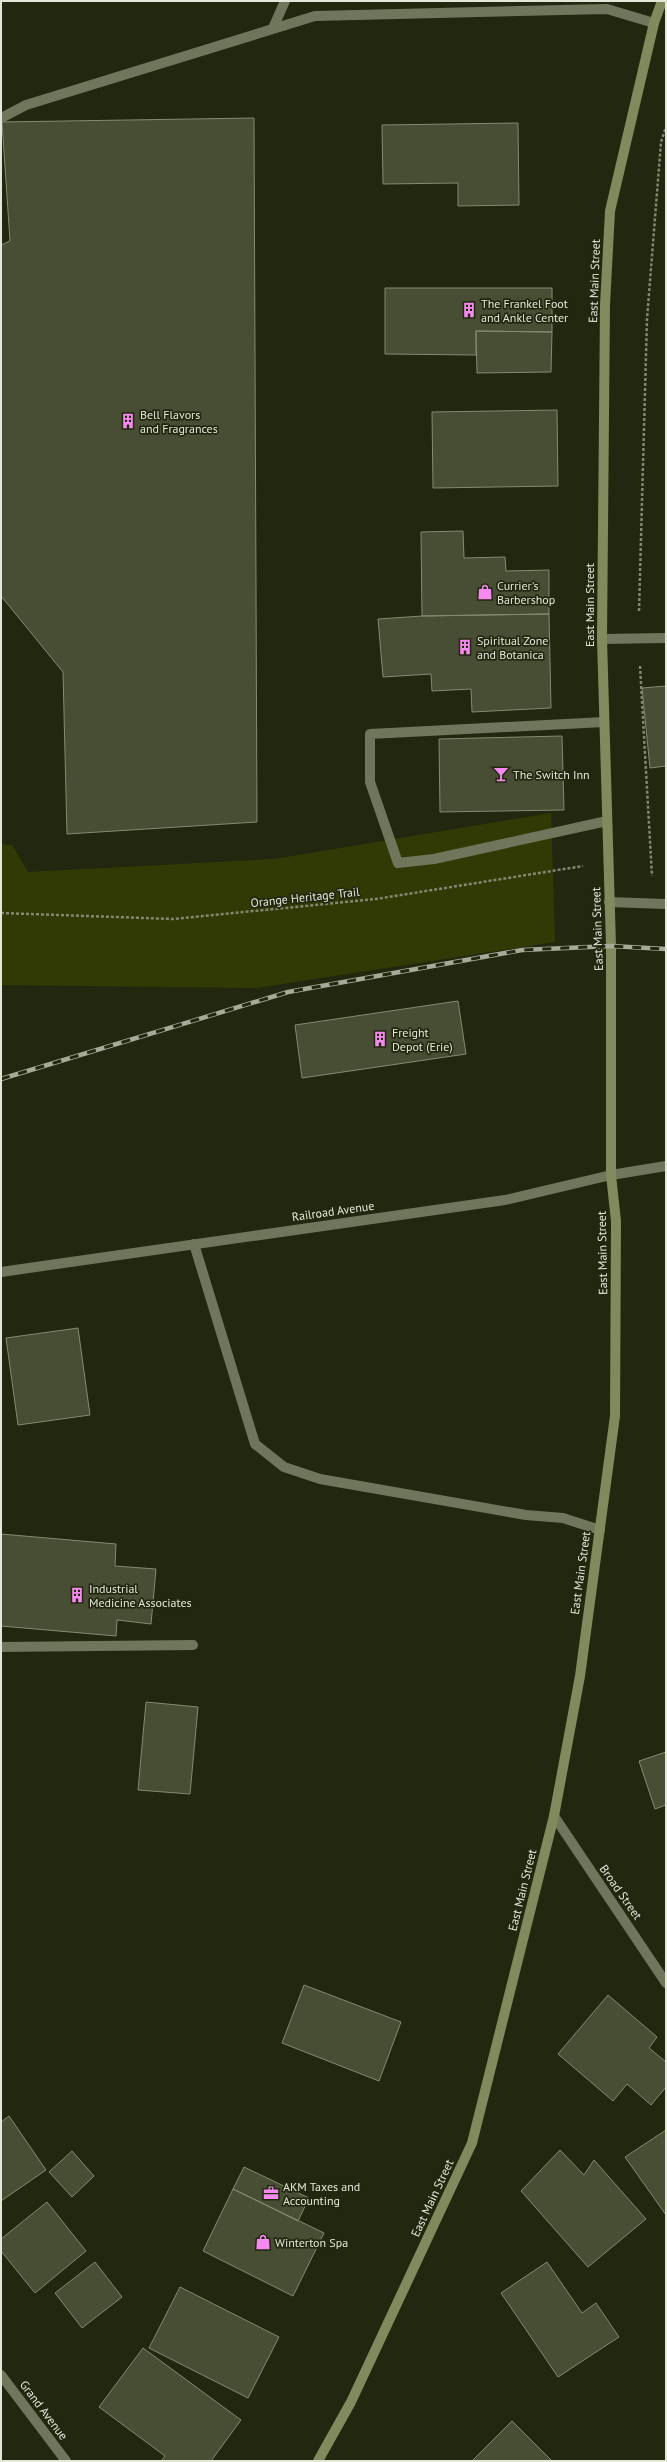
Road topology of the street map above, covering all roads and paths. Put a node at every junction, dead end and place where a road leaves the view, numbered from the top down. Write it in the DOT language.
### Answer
graph roads {
  1 [pos="285,1"];
  2 [pos="662,1"];
  3 [pos="654,23"];
  4 [pos="273,28"];
  5 [pos="1,118"];
  6 [pos="666,127"];
  7 [pos="638,638"];
  8 [pos="666,638"];
  9 [pos="602,639"];
  10 [pos="604,722"];
  11 [pos="607,821"];
  12 [pos="608,862"];
  13 [pos="609,902"];
  14 [pos="653,904"];
  15 [pos="666,904"];
  16 [pos="1,913"];
  17 [pos="666,1166"];
  18 [pos="611,1176"];
  19 [pos="194,1244"];
  20 [pos="1,1272"];
  21 [pos="600,1530"];
  22 [pos="193,1645"];
  23 [pos="1,1647"];
  24 [pos="554,1816"];
  25 [pos="666,1983"];
  26 [pos="1,2375"];
  27 [pos="66,2461"];
  28 [pos="318,2461"];
  1 -- 4 [label="street"];
  2 -- 3 [label="main road, East Main Street"];
  3 -- 4 [label="street"];
  3 -- 9 [label="main road, East Main Street"];
  4 -- 5 [label="street"];
  6 -- 7 [label="path"];
  7 -- 8 [label="street"];
  7 -- 9 [label="street"];
  7 -- 14 [label="path"];
  9 -- 10 [label="main road, East Main Street"];
  10 -- 11 [label="main road, East Main Street"];
  10 -- 11 [label="street"];
  11 -- 12 [label="main road, East Main Street"];
  12 -- 13 [label="main road, East Main Street"];
  12 -- 16 [label="path, Orange Heritage Trail"];
  13 -- 14 [label="street"];
  13 -- 18 [label="main road, East Main Street"];
  14 -- 15 [label="street"];
  17 -- 18 [label="street, Railroad Avenue"];
  18 -- 19 [label="street, Railroad Avenue"];
  18 -- 21 [label="main road, East Main Street"];
  19 -- 20 [label="street, Railroad Avenue"];
  19 -- 21 [label="street"];
  21 -- 24 [label="main road, East Main Street"];
  22 -- 23 [label="street"];
  24 -- 25 [label="street, Broad Street"];
  24 -- 28 [label="main road, East Main Street"];
  26 -- 27 [label="street, Grand Avenue"];
}
